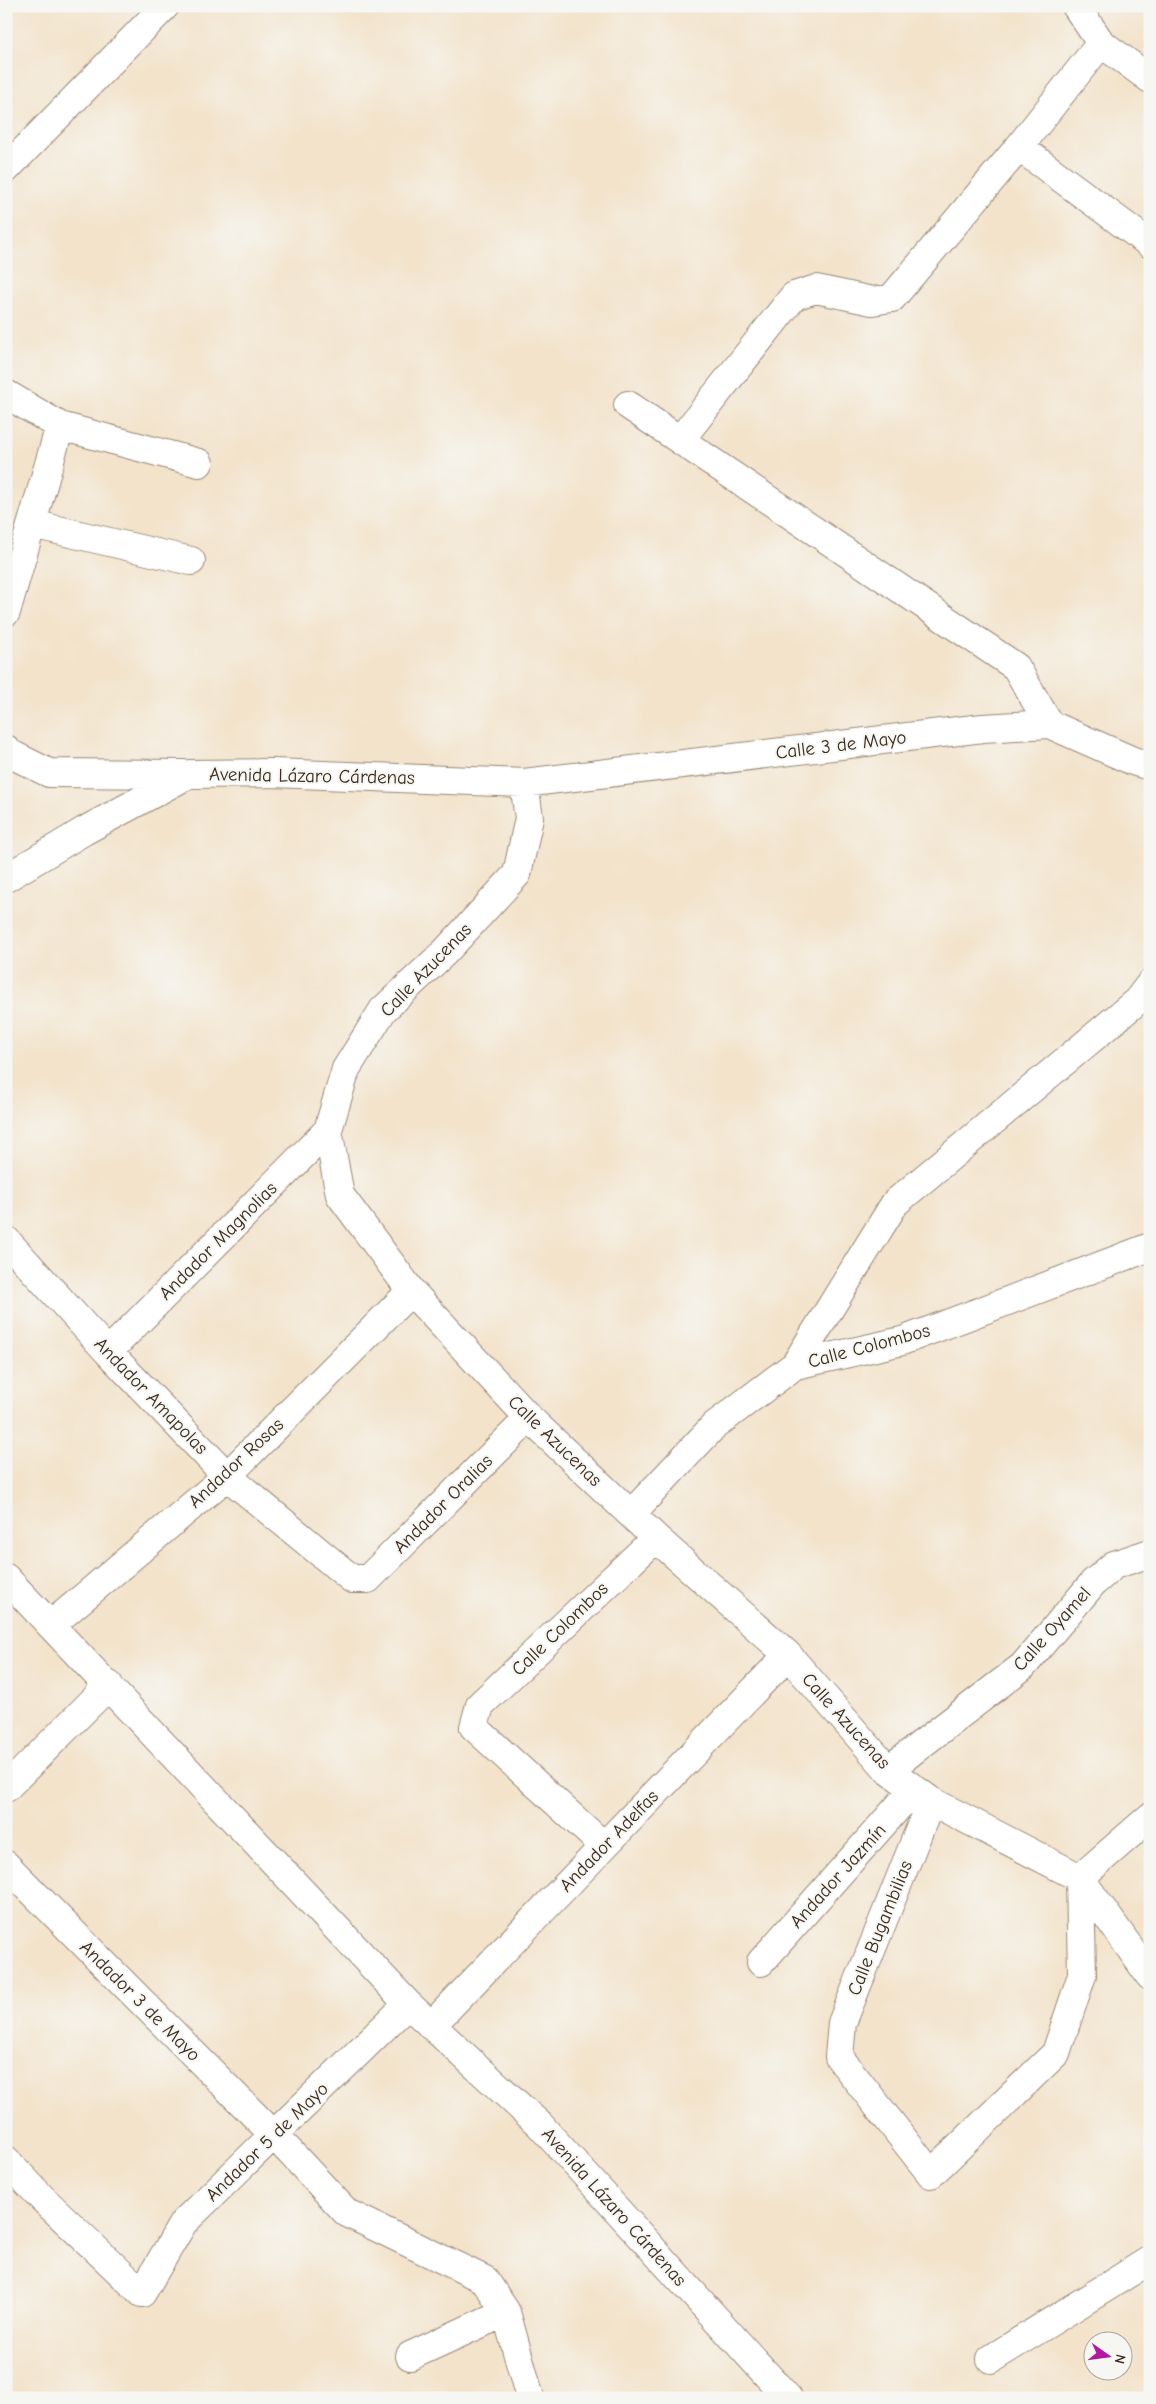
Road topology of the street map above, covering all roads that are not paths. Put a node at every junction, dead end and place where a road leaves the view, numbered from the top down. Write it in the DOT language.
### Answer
graph roads {
  1 [pos="165,6"];
  2 [pos="1076,6"];
  3 [pos="1101,43"];
  4 [pos="1150,79"];
  5 [pos="1019,147"];
  6 [pos="6,169"];
  7 [pos="1150,244"];
  8 [pos="6,394"];
  9 [pos="628,405"];
  10 [pos="60,426"];
  11 [pos="680,440"];
  12 [pos="199,463"];
  13 [pos="32,524"];
  14 [pos="191,561"];
  15 [pos="6,612"];
  16 [pos="1050,724"];
  17 [pos="6,749"];
  18 [pos="1150,766"];
  19 [pos="189,774"];
  20 [pos="524,783"];
  21 [pos="6,878"];
  22 [pos="1150,984"];
  23 [pos="328,1130"];
  24 [pos="6,1240"];
  25 [pos="1150,1247"];
  26 [pos="411,1291"];
  27 [pos="108,1352"];
  28 [pos="795,1365"];
  29 [pos="529,1418"];
  30 [pos="227,1476"];
  31 [pos="631,1514"];
  32 [pos="656,1538"];
  33 [pos="1150,1552"];
  34 [pos="6,1578"];
  35 [pos="352,1579"];
  36 [pos="51,1625"];
  37 [pos="788,1655"];
  38 [pos="109,1685"];
  39 [pos="888,1770"];
  40 [pos="6,1788"];
  41 [pos="922,1795"];
  42 [pos="1150,1817"];
  43 [pos="604,1846"];
  44 [pos="6,1865"];
  45 [pos="1080,1878"];
  46 [pos="761,1962"];
  47 [pos="1150,1976"];
  48 [pos="408,2004"];
  49 [pos="430,2026"];
  50 [pos="274,2136"];
  51 [pos="6,2160"];
  52 [pos="1150,2260"];
  53 [pos="506,2312"];
  54 [pos="410,2356"];
  55 [pos="991,2359"];
  56 [pos="530,2398"];
  57 [pos="788,2398"];
  1 -- 6 [label="street"];
  2 -- 3 [label="street"];
  3 -- 4 [label="street"];
  3 -- 5 [label="street"];
  5 -- 7 [label="street"];
  5 -- 11 [label="street"];
  8 -- 10 [label="street"];
  9 -- 11 [label="street"];
  10 -- 12 [label="street"];
  10 -- 13 [label="street"];
  11 -- 16 [label="street"];
  13 -- 14 [label="street"];
  13 -- 15 [label="street"];
  16 -- 18 [label="street, Calle 3 de Mayo"];
  16 -- 20 [label="street, Calle 3 de Mayo"];
  17 -- 19 [label="street"];
  19 -- 20 [label="street, Avenida Lázaro Cárdenas"];
  19 -- 21 [label="street, Avenida Lázaro Cárdenas"];
  20 -- 23 [label="street, Calle Azucenas"];
  22 -- 28 [label="street"];
  23 -- 26 [label="street, Calle Azucenas"];
  23 -- 27 [label="street, Andador Magnolias"];
  24 -- 27 [label="street, Andador Amapolas"];
  25 -- 28 [label="street, Calle Colombos"];
  26 -- 29 [label="street, Calle Azucenas"];
  26 -- 30 [label="street, Andador Rosas"];
  27 -- 30 [label="street, Andador Amapolas"];
  28 -- 31 [label="street, Calle Colombos"];
  29 -- 31 [label="street, Calle Azucenas"];
  29 -- 35 [label="street, Andador Oralias"];
  30 -- 35 [label="street, Andador Amapolas"];
  30 -- 36 [label="street, Andador Rosas"];
  31 -- 32 [label="street, Calle Azucenas"];
  32 -- 37 [label="street, Calle Azucenas"];
  32 -- 43 [label="street, Calle Colombos"];
  33 -- 39 [label="street, Calle Oyamel"];
  34 -- 36 [label="street, Avenida Lázaro Cárdenas"];
  36 -- 38 [label="street, Avenida Lázaro Cárdenas"];
  37 -- 39 [label="street, Calle Azucenas"];
  37 -- 43 [label="street, Andador Adelfas"];
  38 -- 40 [label="street"];
  38 -- 48 [label="street, Avenida Lázaro Cárdenas"];
  39 -- 41 [label="street, Calle Azucenas"];
  41 -- 45 [label="street, Calle Azucenas"];
  41 -- 45 [label="street, Calle Bugambilias"];
  41 -- 46 [label="street, Andador Jazmín"];
  42 -- 45 [label="street"];
  43 -- 49 [label="street, Andador Adelfas"];
  44 -- 50 [label="street, Andador 3 de Mayo"];
  45 -- 47 [label="street, Calle Azucenas"];
  48 -- 49 [label="street, Avenida Lázaro Cárdenas"];
  48 -- 50 [label="street, Andador 5 de Mayo"];
  49 -- 57 [label="street, Avenida Lázaro Cárdenas"];
  50 -- 51 [label="street, Andador 5 de Mayo"];
  50 -- 53 [label="street, Andador 3 de Mayo"];
  52 -- 55 [label="street"];
  53 -- 54 [label="street"];
  53 -- 56 [label="street, Andador 3 de Mayo"];
}
